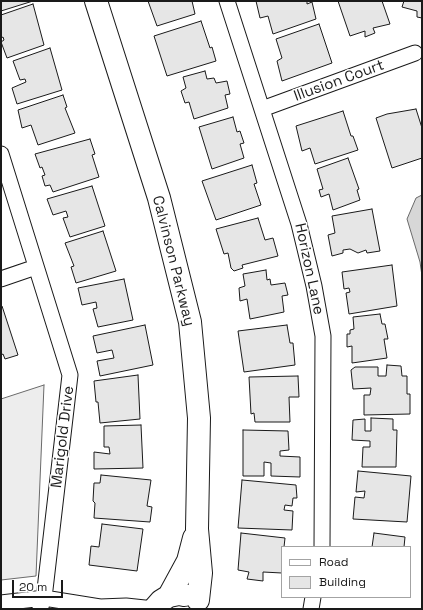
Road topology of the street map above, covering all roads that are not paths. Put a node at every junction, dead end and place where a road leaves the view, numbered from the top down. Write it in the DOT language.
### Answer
graph roads {
  1 [pos="96,1"];
  2 [pos="227,1"];
  3 [pos="415,53"];
  4 [pos="262,109"];
  5 [pos="1,154"];
  6 [pos="36,267"];
  7 [pos="1,279"];
  8 [pos="197,529"];
  9 [pos="322,546"];
  10 [pos="313,598"];
  11 [pos="1,603"];
  12 [pos="42,604"];
  13 [pos="202,604"];
  14 [pos="159,605"];
  15 [pos="102,608"];
  16 [pos="311,609"];
  1 -- 8 [label="main road, Calvinson Parkway"];
  2 -- 4 [label="street, Horizon Lane"];
  3 -- 4 [label="street, Illusion Court"];
  4 -- 9 [label="street, Horizon Lane"];
  5 -- 6 [label="street, Marigold Drive"];
  6 -- 7 [label="street"];
  6 -- 12 [label="street, Marigold Drive"];
  8 -- 13 [label="main road, Calvinson Parkway"];
  8 -- 14 [label="main road, Calvinson Parkway"];
  10 -- 16 [label="street"];
  11 -- 12 [label="street"];
  12 -- 15 [label="street"];
  13 -- 14 [label="main road"];
  14 -- 15 [label="street"];
}
